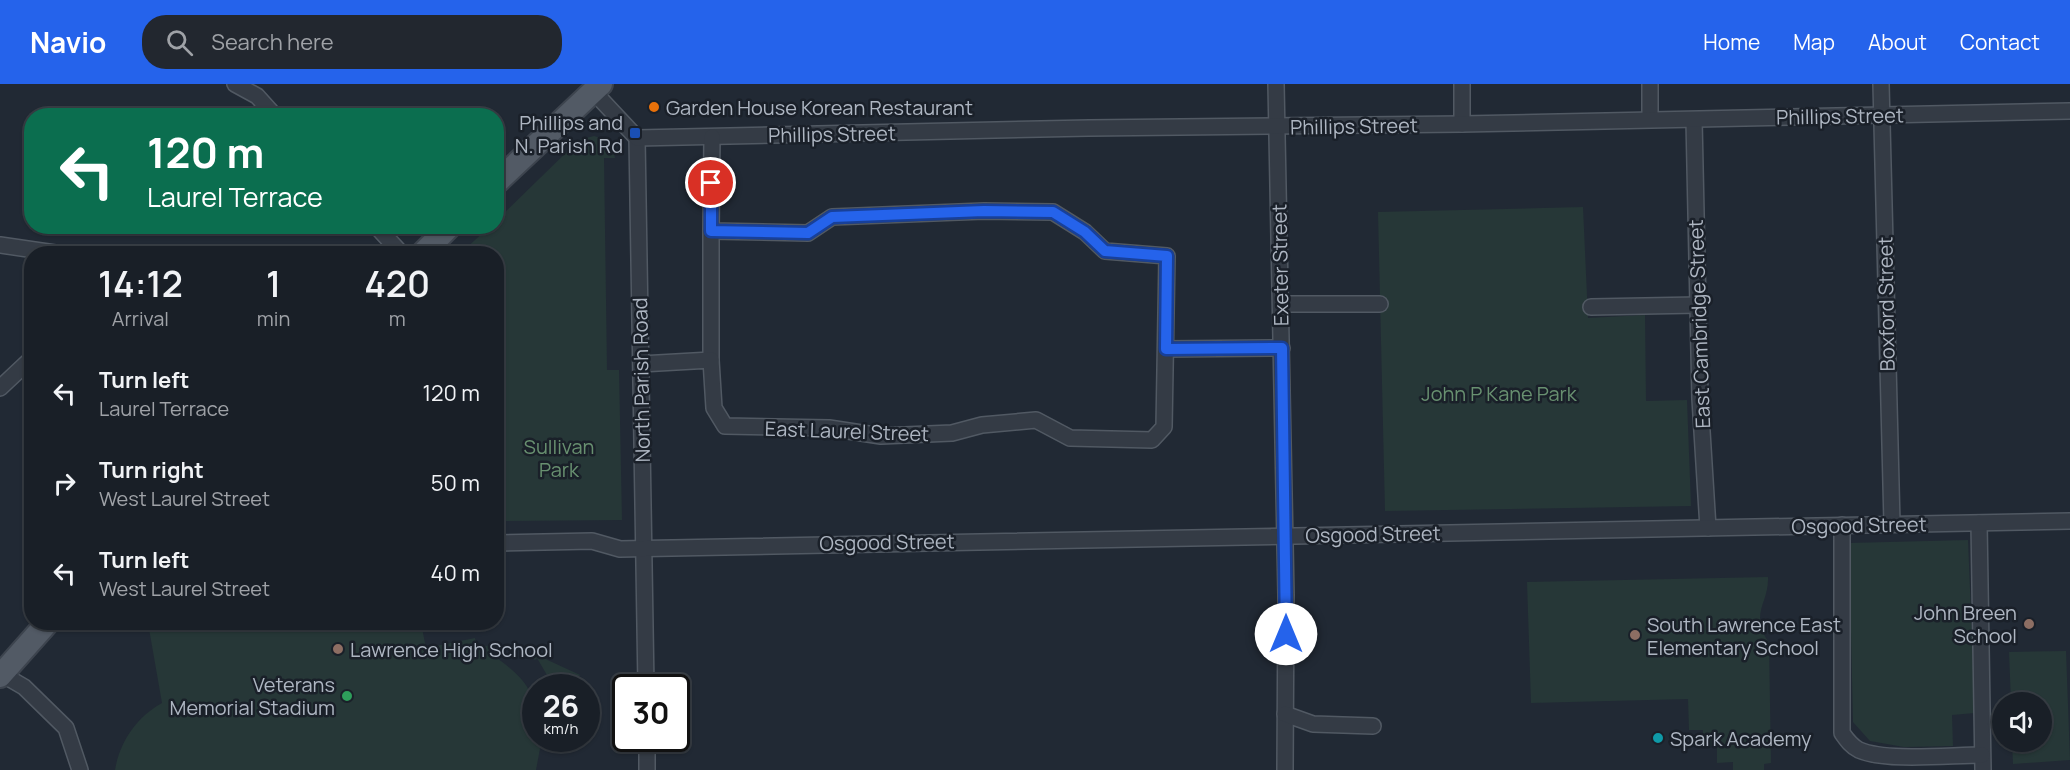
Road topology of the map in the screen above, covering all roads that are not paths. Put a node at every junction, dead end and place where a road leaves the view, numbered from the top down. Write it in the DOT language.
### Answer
graph roads {
  1 [pos="235,84"];
  2 [pos="1276,84"];
  3 [pos="1462,84"];
  4 [pos="1650,84"];
  5 [pos="1881,84"];
  6 [pos="597,88"];
  7 [pos="267,108"];
  8 [pos="2070,111"];
  9 [pos="1882,116"];
  10 [pos="1650,120"];
  11 [pos="1694,120"];
  12 [pos="1462,124"];
  13 [pos="1277,127"];
  14 [pos="712,137"];
  15 [pos="638,138"];
  16 [pos="504,175"];
  17 [pos="711,231"];
  18 [pos="383,234"];
  19 [pos="442,234"];
  20 [pos="0,245"];
  21 [pos="395,246"];
  22 [pos="430,246"];
  23 [pos="24,248"];
  24 [pos="1282,304"];
  25 [pos="1380,304"];
  26 [pos="1698,305"];
  27 [pos="1591,307"];
  28 [pos="1282,348"];
  29 [pos="1166,349"];
  30 [pos="711,360"];
  31 [pos="641,364"];
  32 [pos="24,366"];
  33 [pos="0,388"];
  34 [pos="2070,521"];
  35 [pos="1979,523"];
  36 [pos="1892,524"];
  37 [pos="1842,525"];
  38 [pos="1708,528"];
  39 [pos="1285,536"];
  40 [pos="504,543"];
  41 [pos="643,548"];
  42 [pos="41,630"];
  43 [pos="1,674"];
  44 [pos="646,674"];
  45 [pos="1285,714"];
  46 [pos="1374,726"];
  47 [pos="647,752"];
  48 [pos="1983,762"];
  49 [pos="80,770"];
  50 [pos="647,770"];
  51 [pos="1285,770"];
  1 -- 7 [label="street"];
  2 -- 13 [label="street, Exeter Street"];
  3 -- 12 [label="street"];
  4 -- 10 [label="street"];
  5 -- 9 [label="street, Boxford Street"];
  6 -- 15 [label="street"];
  6 -- 16 [label="main road"];
  8 -- 9 [label="street, Phillips Street"];
  9 -- 11 [label="street, Phillips Street"];
  9 -- 36 [label="street, Boxford Street"];
  10 -- 11 [label="street, Phillips Street"];
  10 -- 12 [label="street, Phillips Street"];
  11 -- 26 [label="street, East Cambridge Street"];
  12 -- 13 [label="street, Phillips Street"];
  13 -- 14 [label="street, Phillips Street"];
  13 -- 24 [label="street, Exeter Street"];
  14 -- 15 [label="street, Phillips Street"];
  14 -- 17 [label="street"];
  15 -- 31 [label="street, North Parish Road"];
  17 -- 29 [label="street"];
  17 -- 30 [label="street"];
  18 -- 21 [label="street"];
  19 -- 22 [label="main road"];
  20 -- 23 [label="street"];
  24 -- 25 [label="street"];
  24 -- 28 [label="street, Exeter Street"];
  26 -- 27 [label="street"];
  26 -- 38 [label="street, East Cambridge Street"];
  28 -- 29 [label="street"];
  28 -- 39 [label="street, Exeter Street"];
  29 -- 30 [label="street, East Laurel Street"];
  30 -- 31 [label="street"];
  31 -- 41 [label="street, North Parish Road"];
  32 -- 33 [label="street"];
  34 -- 35 [label="street, Osgood Street"];
  35 -- 36 [label="street, Osgood Street"];
  35 -- 48 [label="street"];
  36 -- 37 [label="street, Osgood Street"];
  37 -- 38 [label="street, Osgood Street"];
  37 -- 48 [label="street"];
  38 -- 39 [label="street, Osgood Street"];
  39 -- 41 [label="street, Osgood Street"];
  39 -- 45 [label="street, Exeter Street"];
  40 -- 41 [label="street, Osgood Street"];
  41 -- 44 [label="street, North Parish Road"];
  42 -- 43 [label="main road"];
  43 -- 49 [label="street"];
  45 -- 46 [label="street"];
  45 -- 51 [label="street, Exeter Street"];
  47 -- 50 [label="street"];
}
